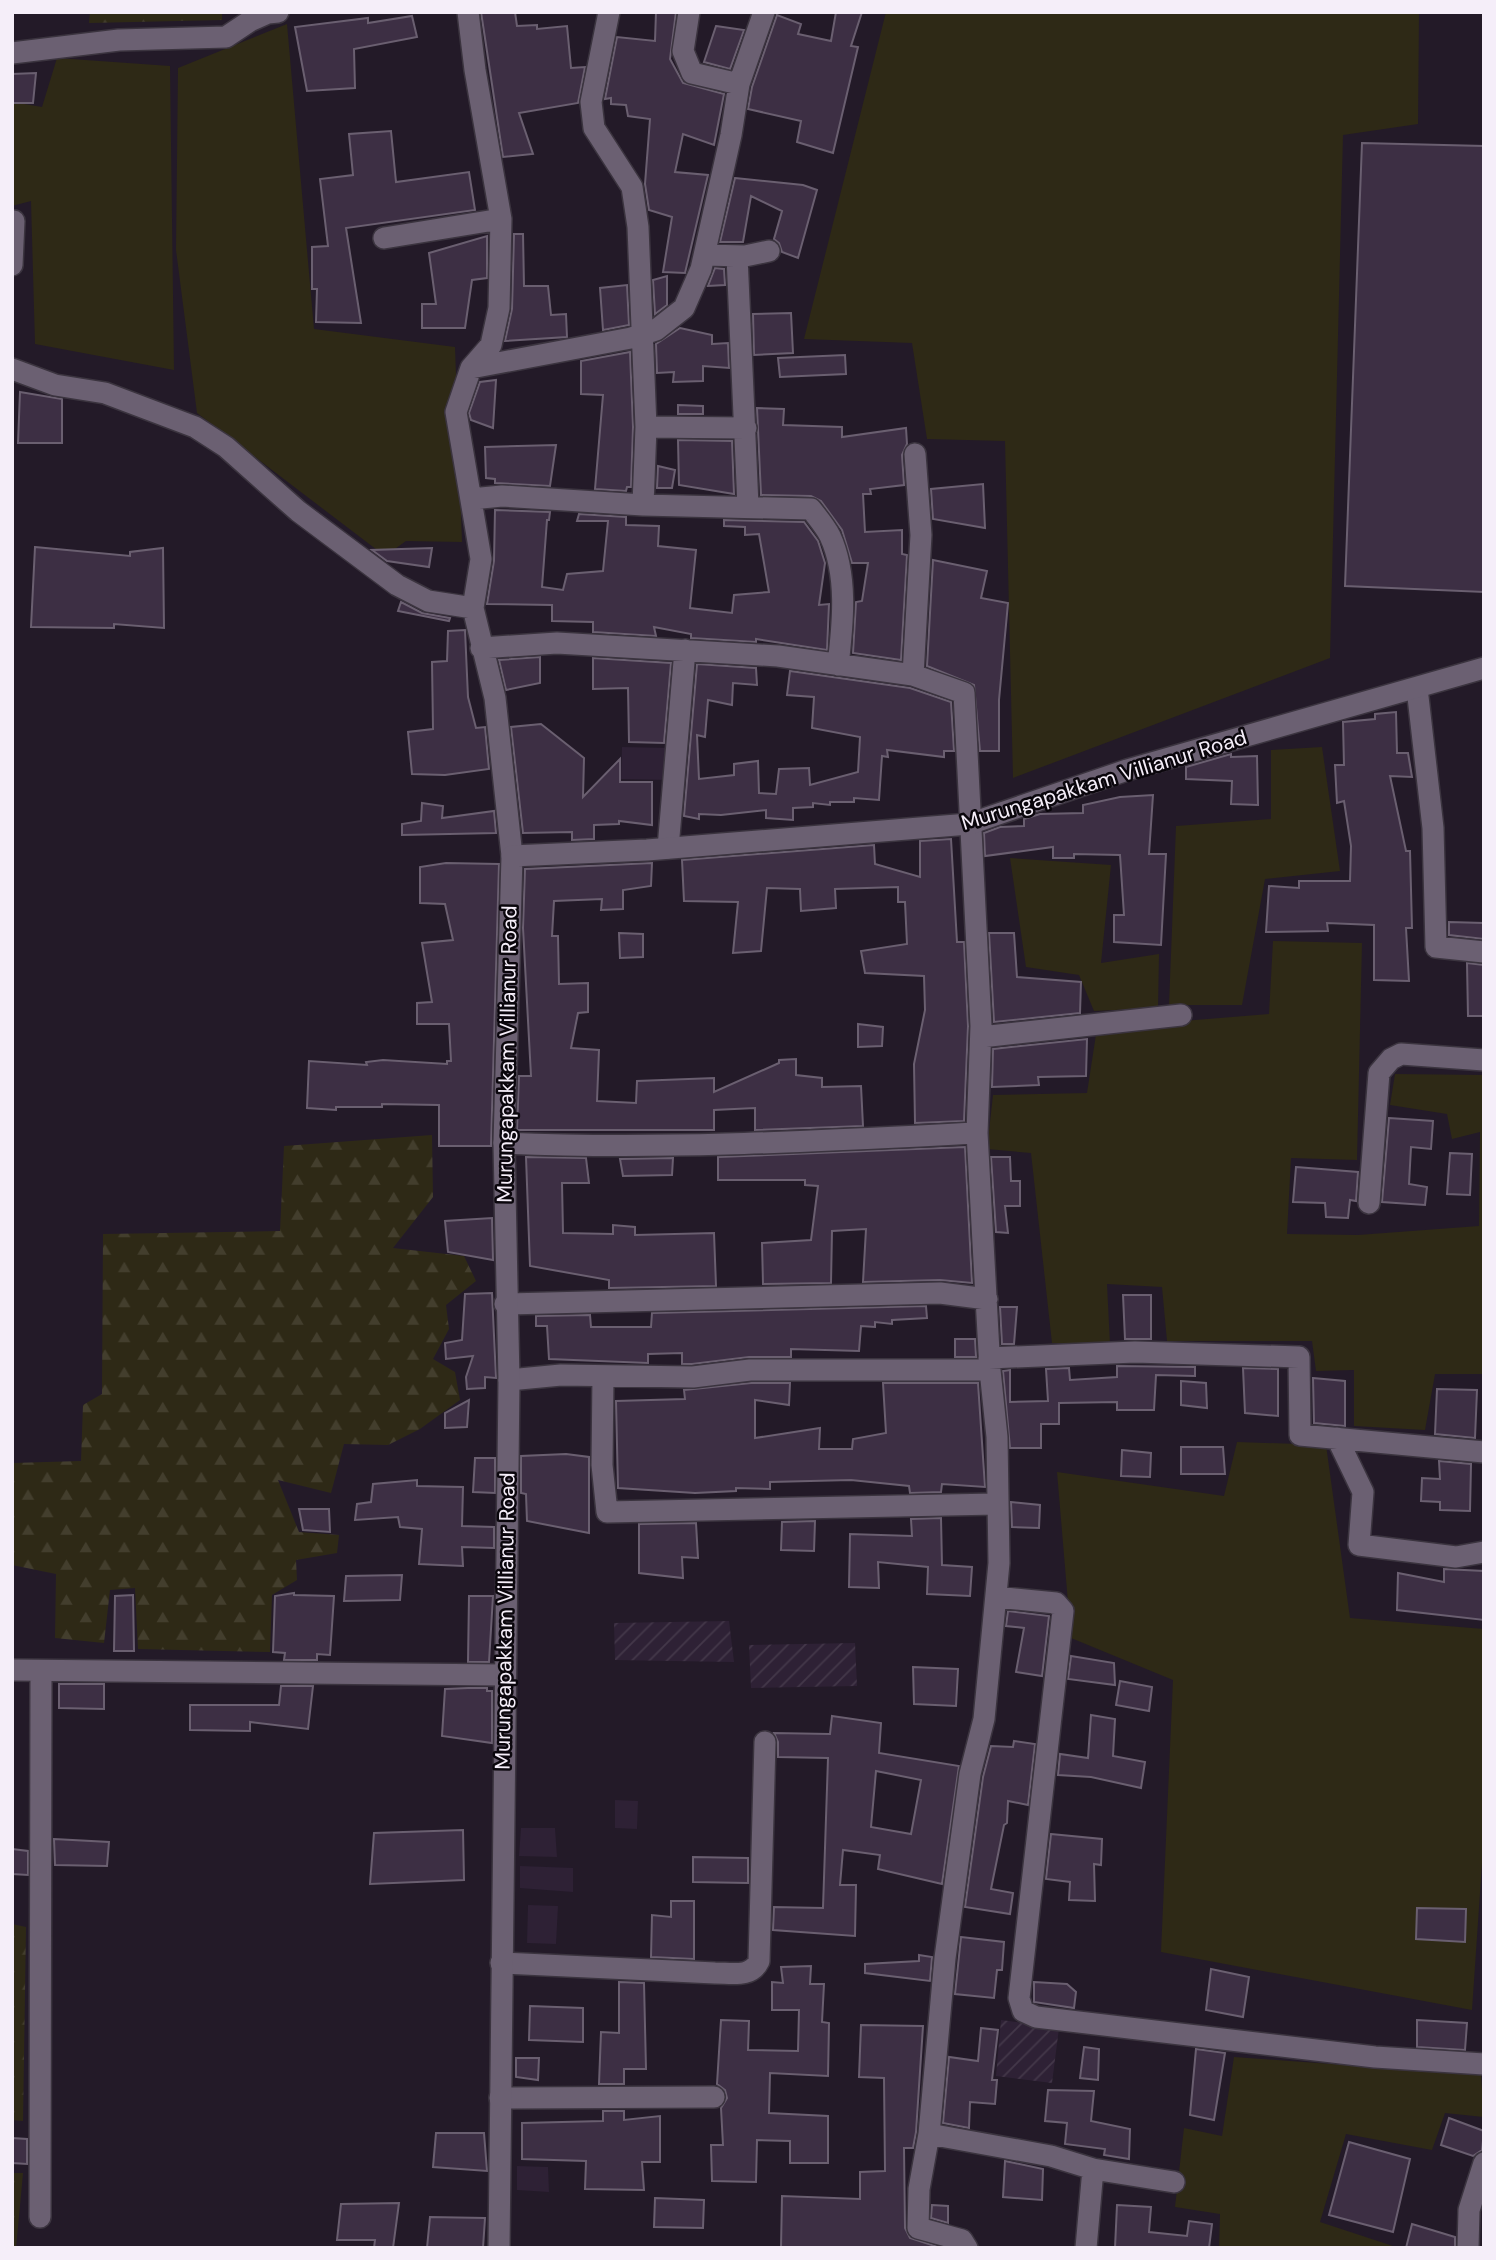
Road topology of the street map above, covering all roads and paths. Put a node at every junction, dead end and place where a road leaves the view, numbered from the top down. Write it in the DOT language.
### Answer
graph roads {
  1 [pos="278,12"];
  2 [pos="468,12"];
  3 [pos="609,12"];
  4 [pos="689,12"];
  5 [pos="762,13"];
  6 [pos="12,53"];
  7 [pos="738,84"];
  8 [pos="501,219"];
  9 [pos="14,221"];
  10 [pos="384,238"];
  11 [pos="769,251"];
  12 [pos="704,255"];
  13 [pos="737,256"];
  14 [pos="12,265"];
  15 [pos="642,334"];
  16 [pos="471,368"];
  17 [pos="12,369"];
  18 [pos="646,427"];
  19 [pos="746,428"];
  20 [pos="915,454"];
  21 [pos="471,499"];
  22 [pos="643,505"];
  23 [pos="748,506"];
  24 [pos="473,608"];
  25 [pos="481,648"];
  26 [pos="685,650"];
  27 [pos="838,665"];
  28 [pos="1484,668"];
  29 [pos="913,675"];
  30 [pos="1417,688"];
  31 [pos="969,824"];
  32 [pos="668,848"];
  33 [pos="512,856"];
  34 [pos="1484,952"];
  35 [pos="1181,1015"];
  36 [pos="981,1037"];
  37 [pos="1484,1060"];
  38 [pos="977,1133"];
  39 [pos="504,1143"];
  40 [pos="1368,1203"];
  41 [pos="987,1299"];
  42 [pos="505,1304"];
  43 [pos="989,1364"];
  44 [pos="603,1376"];
  45 [pos="509,1380"];
  46 [pos="1336,1438"];
  47 [pos="1484,1452"];
  48 [pos="996,1504"];
  49 [pos="1484,1552"];
  50 [pos="996,1597"];
  51 [pos="12,1670"];
  52 [pos="41,1672"];
  53 [pos="503,1675"];
  54 [pos="765,1742"];
  55 [pos="501,1963"];
  56 [pos="1484,2063"];
  57 [pos="500,2098"];
  58 [pos="714,2098"];
  59 [pos="929,2134"];
  60 [pos="1484,2163"];
  61 [pos="1093,2169"];
  62 [pos="1174,2182"];
  63 [pos="40,2217"];
  64 [pos="499,2248"];
  65 [pos="967,2248"];
  66 [pos="1086,2248"];
  67 [pos="1468,2248"];
  1 -- 6 [label="street"];
  2 -- 8 [label="street"];
  3 -- 15 [label="street"];
  4 -- 7 [label="street"];
  5 -- 7 [label="street"];
  7 -- 12 [label="street"];
  8 -- 10 [label="street"];
  8 -- 16 [label="street"];
  9 -- 14 [label="street"];
  11 -- 13 [label="street"];
  12 -- 13 [label="street"];
  12 -- 15 [label="street"];
  13 -- 19 [label="street"];
  15 -- 16 [label="street"];
  15 -- 18 [label="street"];
  16 -- 21 [label="street"];
  17 -- 24 [label="street"];
  18 -- 19 [label="street"];
  18 -- 22 [label="street"];
  19 -- 23 [label="street"];
  20 -- 29 [label="street"];
  21 -- 22 [label="street"];
  21 -- 24 [label="street"];
  22 -- 23 [label="street"];
  23 -- 27 [label="street"];
  24 -- 25 [label="street"];
  25 -- 26 [label="street"];
  25 -- 33 [label="street"];
  26 -- 27 [label="street"];
  26 -- 32 [label="street"];
  27 -- 29 [label="street"];
  28 -- 30 [label="street, Murungapakkam Villianur Road"];
  29 -- 31 [label="street"];
  30 -- 31 [label="street, Murungapakkam Villianur Road"];
  30 -- 34 [label="street"];
  31 -- 32 [label="street, Murungapakkam Villianur Road"];
  31 -- 36 [label="street"];
  32 -- 33 [label="street, Murungapakkam Villianur Road"];
  33 -- 39 [label="street, Murungapakkam Villianur Road"];
  35 -- 36 [label="street"];
  36 -- 38 [label="street"];
  37 -- 40 [label="street"];
  38 -- 39 [label="street"];
  38 -- 41 [label="street"];
  39 -- 42 [label="street, Murungapakkam Villianur Road"];
  41 -- 42 [label="street"];
  41 -- 43 [label="street"];
  42 -- 45 [label="street, Murungapakkam Villianur Road"];
  43 -- 44 [label="street"];
  43 -- 46 [label="street"];
  43 -- 48 [label="street"];
  44 -- 45 [label="street"];
  44 -- 48 [label="street"];
  45 -- 53 [label="street, Murungapakkam Villianur Road"];
  46 -- 47 [label="street"];
  46 -- 49 [label="street"];
  48 -- 50 [label="street"];
  50 -- 56 [label="street"];
  50 -- 59 [label="street"];
  51 -- 52 [label="street"];
  52 -- 53 [label="street"];
  52 -- 63 [label="street"];
  53 -- 55 [label="street, Murungapakkam Villianur Road"];
  54 -- 55 [label="street"];
  55 -- 57 [label="street, Murungapakkam Villianur Road"];
  57 -- 58 [label="street"];
  57 -- 64 [label="street, Murungapakkam Villianur Road"];
  59 -- 61 [label="street"];
  59 -- 65 [label="street"];
  60 -- 67 [label="street"];
  61 -- 62 [label="street"];
  61 -- 66 [label="street"];
}
